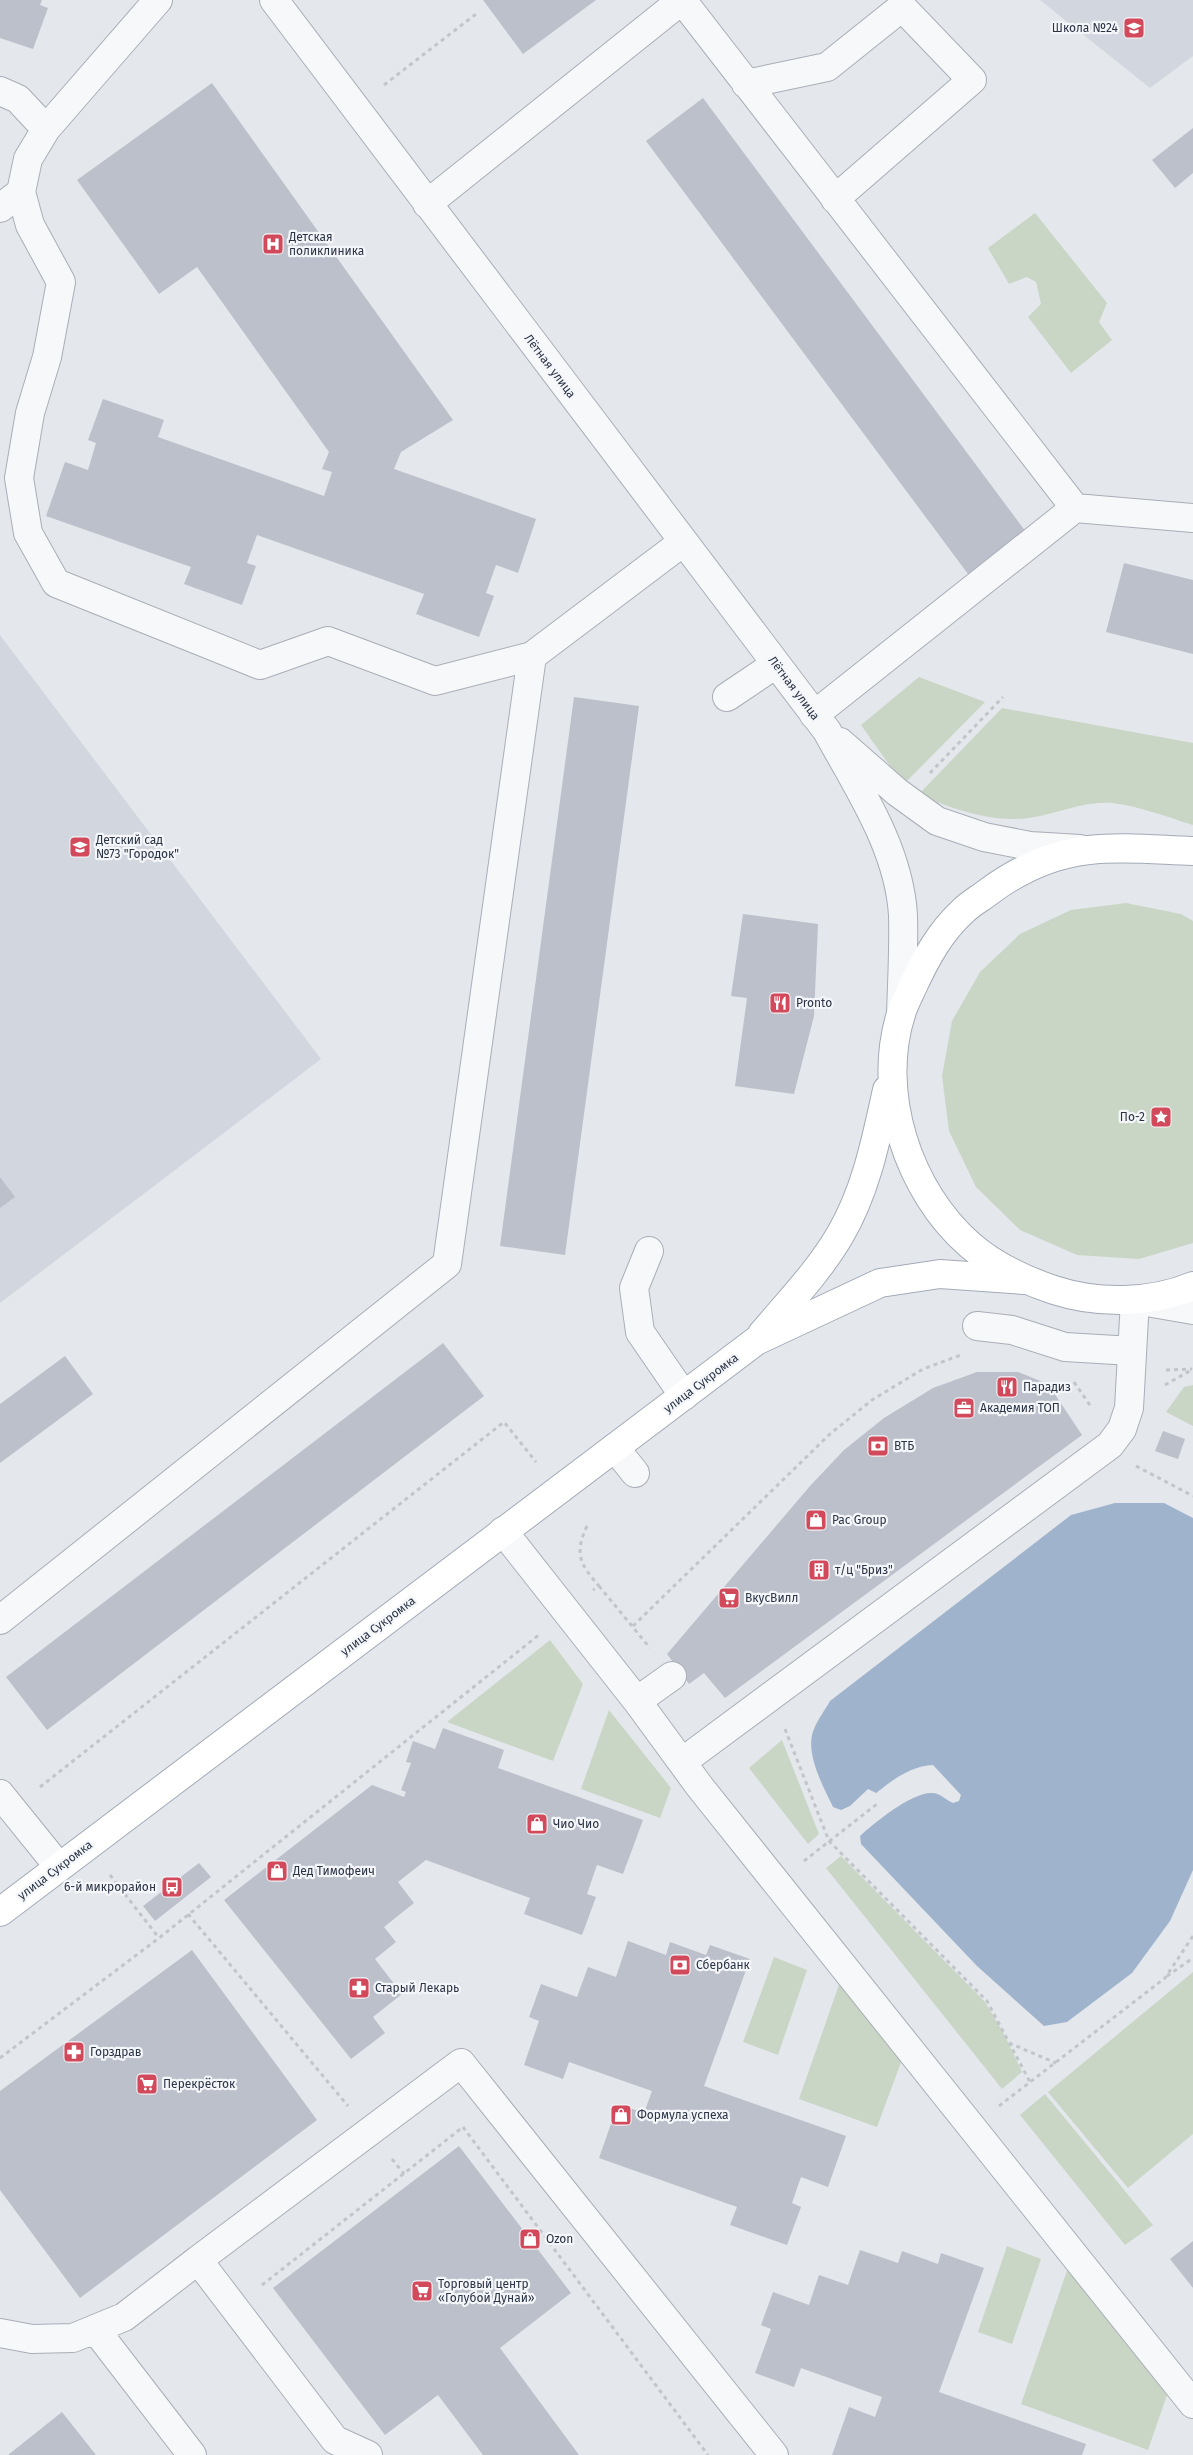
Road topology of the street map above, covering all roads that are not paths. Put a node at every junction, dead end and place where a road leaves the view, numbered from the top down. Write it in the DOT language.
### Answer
graph roads {
  1 [pos="158,0"];
  2 [pos="274,0"];
  3 [pos="682,0"];
  4 [pos="746,84"];
  5 [pos="0,91"];
  6 [pos="46,129"];
  7 [pos="21,192"];
  8 [pos="835,199"];
  9 [pos="427,204"];
  10 [pos="0,208"];
  11 [pos="1075,508"];
  12 [pos="1193,518"];
  13 [pos="683,542"];
  14 [pos="532,656"];
  15 [pos="776,664"];
  16 [pos="727,697"];
  17 [pos="820,723"];
  18 [pos="1144,849"];
  19 [pos="1089,850"];
  20 [pos="1193,852"];
  21 [pos="1193,861"];
  22 [pos="901,1014"];
  23 [pos="892,1069"];
  24 [pos="649,1251"];
  25 [pos="1024,1280"];
  26 [pos="1193,1286"];
  27 [pos="1135,1300"];
  28 [pos="1193,1310"];
  29 [pos="977,1326"];
  30 [pos="756,1341"];
  31 [pos="1132,1351"];
  32 [pos="684,1396"];
  33 [pos="615,1448"];
  34 [pos="635,1473"];
  35 [pos="503,1531"];
  36 [pos="0,1620"];
  37 [pos="672,1676"];
  38 [pos="637,1701"];
  39 [pos="682,1762"];
  40 [pos="5,1801"];
  41 [pos="59,1867"];
  42 [pos="0,1912"];
  43 [pos="198,2260"];
  44 [pos="94,2329"];
  45 [pos="0,2333"];
  46 [pos="1193,2404"];
  47 [pos="192,2455"];
  48 [pos="368,2455"];
  49 [pos="774,2455"];
  1 -- 6 [label="street"];
  2 -- 9 [label="street, Лётная улица"];
  3 -- 4 [label="street"];
  3 -- 9 [label="street"];
  4 -- 8 [label="street"];
  4 -- 8 [label="street"];
  5 -- 6 [label="street"];
  6 -- 7 [label="street"];
  7 -- 10 [label="street"];
  7 -- 14 [label="street"];
  8 -- 11 [label="street"];
  9 -- 13 [label="street, Лётная улица"];
  11 -- 12 [label="street"];
  11 -- 17 [label="street"];
  13 -- 14 [label="street"];
  13 -- 15 [label="street, Лётная улица"];
  14 -- 36 [label="street"];
  15 -- 16 [label="street"];
  15 -- 17 [label="street, Лётная улица"];
  17 -- 19 [label="street"];
  17 -- 22 [label="street"];
  18 -- 19 [label="main road"];
  18 -- 20 [label="main road"];
  18 -- 21 [label="main road"];
  19 -- 22 [label="main road"];
  22 -- 23 [label="main road"];
  23 -- 25 [label="main road"];
  23 -- 30 [label="main road, улица Сукромка"];
  24 -- 32 [label="street"];
  25 -- 27 [label="main road"];
  25 -- 30 [label="main road, улица Сукромка"];
  26 -- 27 [label="main road"];
  27 -- 28 [label="street"];
  27 -- 31 [label="street"];
  29 -- 31 [label="street"];
  30 -- 32 [label="main road, улица Сукромка"];
  31 -- 39 [label="street"];
  32 -- 33 [label="main road, улица Сукромка"];
  33 -- 34 [label="street"];
  33 -- 35 [label="main road, улица Сукромка"];
  35 -- 38 [label="street"];
  35 -- 41 [label="main road, улица Сукромка"];
  37 -- 38 [label="street"];
  38 -- 39 [label="street"];
  39 -- 46 [label="street"];
  40 -- 41 [label="street"];
  41 -- 42 [label="main road, улица Сукромка"];
  43 -- 44 [label="street"];
  43 -- 48 [label="street"];
  43 -- 49 [label="street"];
  44 -- 45 [label="street"];
  44 -- 47 [label="street"];
}
